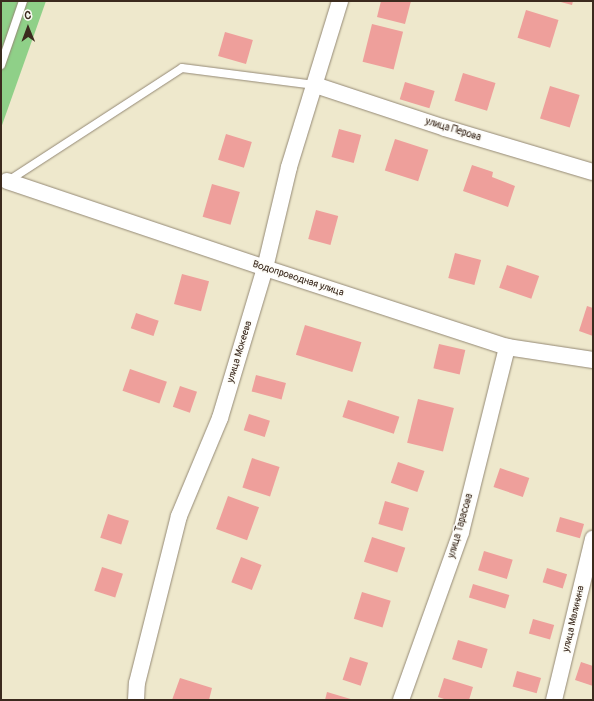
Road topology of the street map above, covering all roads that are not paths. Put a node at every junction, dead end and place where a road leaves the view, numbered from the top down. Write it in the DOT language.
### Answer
graph roads {
  1 [pos="23,1"];
  2 [pos="340,1"];
  3 [pos="1,65"];
  4 [pos="315,85"];
  5 [pos="593,172"];
  6 [pos="4,183"];
  7 [pos="265,268"];
  8 [pos="507,347"];
  9 [pos="593,360"];
  10 [pos="593,539"];
  11 [pos="136,700"];
  12 [pos="402,700"];
  13 [pos="554,700"];
  1 -- 3 [label="lane"];
  2 -- 4 [label="street, улица Мокеева"];
  4 -- 5 [label="street, улица Перова"];
  4 -- 6 [label="lane"];
  4 -- 7 [label="street, улица Мокеева"];
  6 -- 7 [label="street, Водопроводная улица"];
  7 -- 8 [label="street, Водопроводная улица"];
  7 -- 11 [label="street, улица Мокеева"];
  8 -- 9 [label="street, Водопроводная улица"];
  8 -- 12 [label="street, улица Тарасова"];
  10 -- 13 [label="street, улица Малинина"];
}
